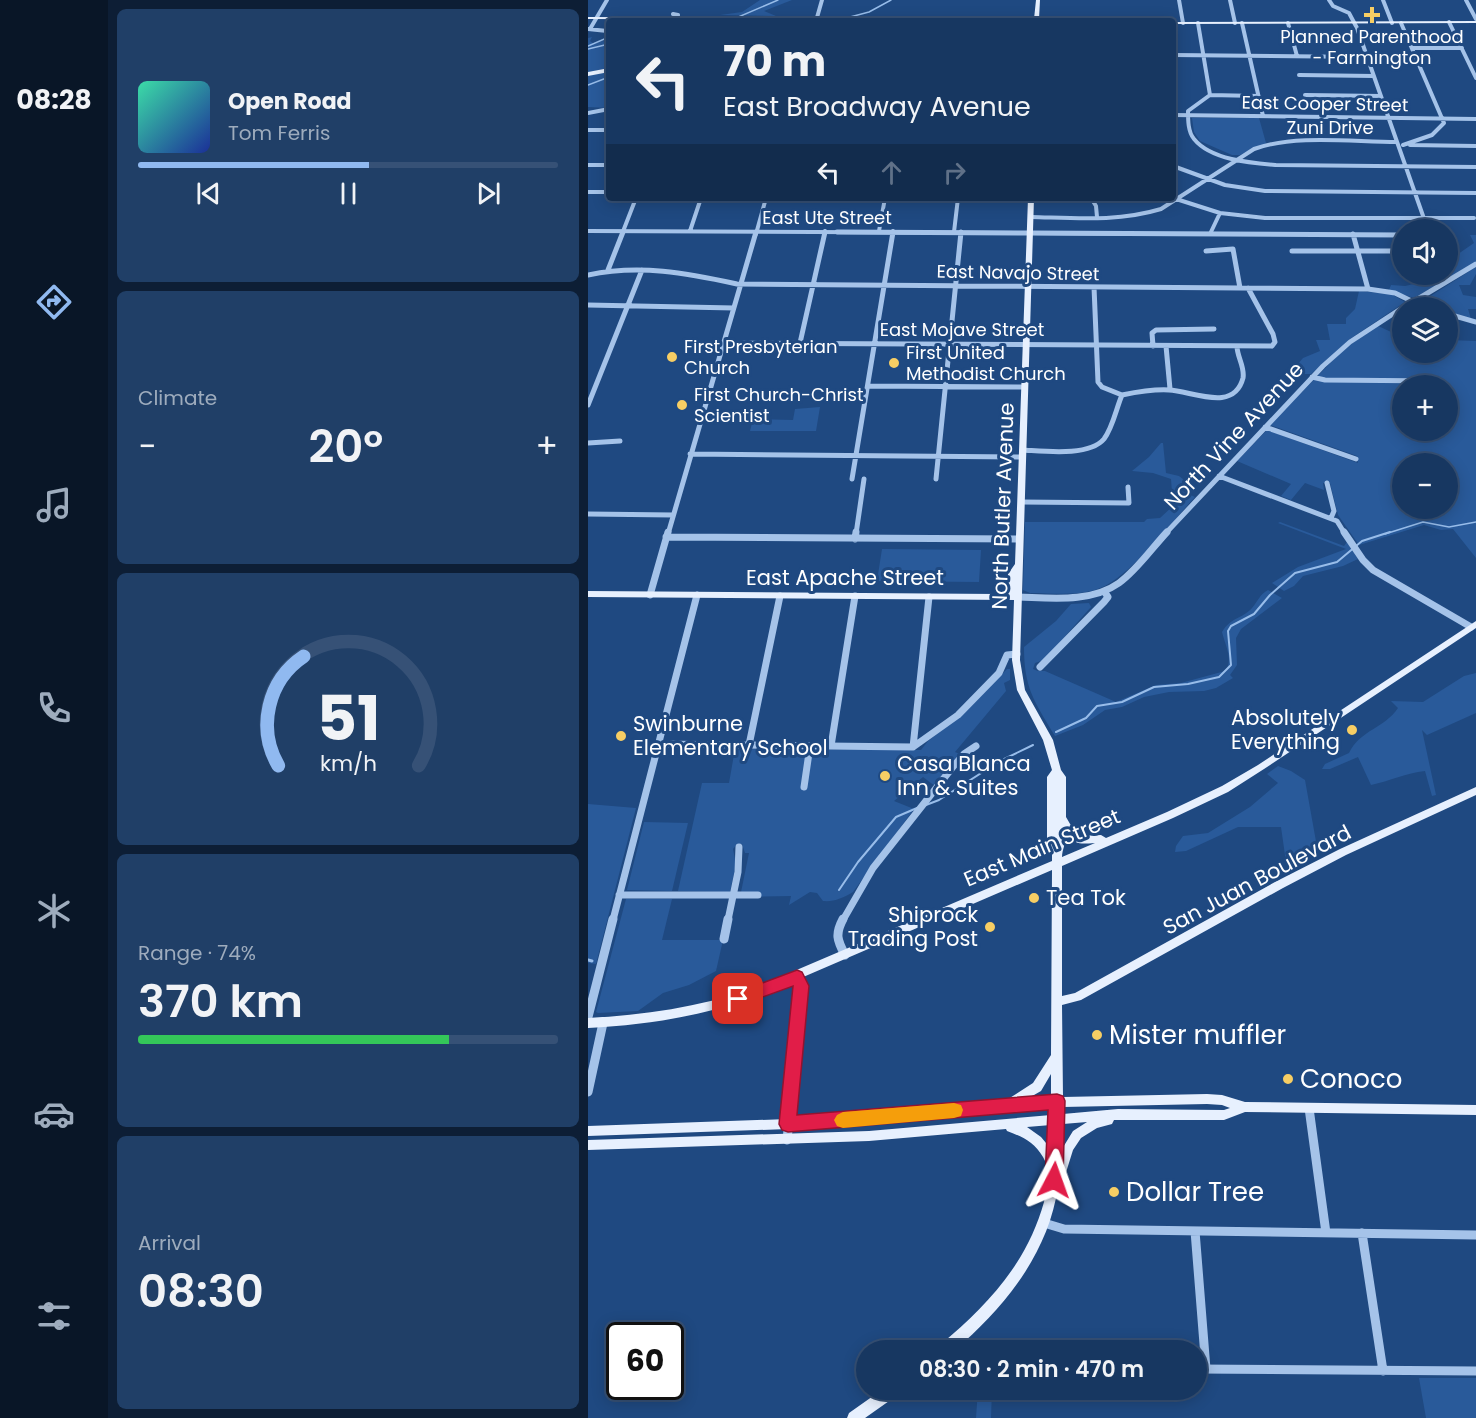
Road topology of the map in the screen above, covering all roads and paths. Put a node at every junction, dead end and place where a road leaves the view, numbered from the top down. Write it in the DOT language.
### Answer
graph roads {
  1 [pos="607,0"];
  2 [pos="822,0"];
  3 [pos="1038,0"];
  4 [pos="1179,0"];
  5 [pos="1230,0"];
  6 [pos="1329,0"];
  7 [pos="1383,0"];
  8 [pos="1466,0"];
  9 [pos="588,18"];
  10 [pos="597,18"];
  11 [pos="713,18"];
  12 [pos="817,18"];
  13 [pos="1036,18"];
  14 [pos="1476,21"];
  15 [pos="1176,22"];
  16 [pos="1288,22"];
  17 [pos="1449,22"];
  18 [pos="1183,23"];
  19 [pos="1198,23"];
  20 [pos="1235,23"];
  21 [pos="1242,23"];
  22 [pos="1354,23"];
  23 [pos="1392,23"];
  24 [pos="1401,23"];
  25 [pos="589,29"];
  26 [pos="606,31"];
  27 [pos="1413,48"];
  28 [pos="1462,48"];
  29 [pos="1176,55"];
  30 [pos="1203,56"];
  31 [pos="1249,56"];
  32 [pos="1297,56"];
  33 [pos="1367,57"];
  34 [pos="606,71"];
  35 [pos="588,74"];
  36 [pos="1299,75"];
  37 [pos="1374,76"];
  38 [pos="1476,78"];
  39 [pos="1210,95"];
  40 [pos="1305,95"];
  41 [pos="1258,96"];
  42 [pos="1381,96"];
  43 [pos="606,110"];
  44 [pos="588,113"];
  45 [pos="1176,115"];
  46 [pos="1188,116"];
  47 [pos="1263,116"];
  48 [pos="1389,118"];
  49 [pos="1442,118"];
  50 [pos="1476,119"];
  51 [pos="588,130"];
  52 [pos="606,130"];
  53 [pos="1399,144"];
  54 [pos="1476,146"];
  55 [pos="1238,159"];
  56 [pos="588,165"];
  57 [pos="606,165"];
  58 [pos="1406,166"];
  59 [pos="1176,167"];
  60 [pos="1476,167"];
  61 [pos="1208,179"];
  62 [pos="588,192"];
  63 [pos="606,192"];
  64 [pos="1415,192"];
  65 [pos="1476,192"];
  66 [pos="1176,198"];
  67 [pos="1176,200"];
  68 [pos="635,201"];
  69 [pos="700,201"];
  70 [pos="765,201"];
  71 [pos="884,201"];
  72 [pos="958,201"];
  73 [pos="1031,201"];
  74 [pos="1093,201"];
  75 [pos="1171,201"];
  76 [pos="1220,213"];
  77 [pos="1031,217"];
  78 [pos="1097,217"];
  79 [pos="1474,218"];
  80 [pos="1424,219"];
  81 [pos="588,231"];
  82 [pos="623,231"];
  83 [pos="690,231"];
  84 [pos="757,231"];
  85 [pos="825,231"];
  86 [pos="879,231"];
  87 [pos="893,231"];
  88 [pos="957,232"];
  89 [pos="1030,233"];
  90 [pos="1210,234"];
  91 [pos="1353,234"];
  92 [pos="1392,235"];
  93 [pos="1206,251"];
  94 [pos="1292,251"];
  95 [pos="1358,251"];
  96 [pos="1392,251"];
  97 [pos="1476,264"];
  98 [pos="608,270"];
  99 [pos="642,270"];
  100 [pos="588,275"];
  101 [pos="741,284"];
  102 [pos="813,284"];
  103 [pos="885,285"];
  104 [pos="956,285"];
  105 [pos="1029,286"];
  106 [pos="1094,287"];
  107 [pos="1240,288"];
  108 [pos="1248,288"];
  109 [pos="1368,289"];
  110 [pos="1403,297"];
  111 [pos="1421,297"];
  112 [pos="588,305"];
  113 [pos="627,307"];
  114 [pos="734,308"];
  115 [pos="1392,314"];
  116 [pos="1458,317"];
  117 [pos="1476,322"];
  118 [pos="1214,329"];
  119 [pos="724,343"];
  120 [pos="800,344"];
  121 [pos="875,344"];
  122 [pos="951,345"];
  123 [pos="1026,345"];
  124 [pos="1096,345"];
  125 [pos="1153,346"];
  126 [pos="1166,346"];
  127 [pos="1237,346"];
  128 [pos="1312,377"];
  129 [pos="1392,381"];
  130 [pos="868,386"];
  131 [pos="946,387"];
  132 [pos="1024,387"];
  133 [pos="1170,389"];
  134 [pos="1122,395"];
  135 [pos="588,405"];
  136 [pos="1265,427"];
  137 [pos="620,441"];
  138 [pos="588,443"];
  139 [pos="1022,453"];
  140 [pos="690,454"];
  141 [pos="856,455"];
  142 [pos="939,456"];
  143 [pos="1356,459"];
  144 [pos="1219,477"];
  145 [pos="852,478"];
  146 [pos="864,479"];
  147 [pos="936,479"];
  148 [pos="1327,483"];
  149 [pos="1128,487"];
  150 [pos="1021,502"];
  151 [pos="588,514"];
  152 [pos="673,514"];
  153 [pos="1332,519"];
  154 [pos="666,537"];
  155 [pos="855,538"];
  156 [pos="1019,540"];
  157 [pos="1018,564"];
  158 [pos="1103,592"];
  159 [pos="588,594"];
  160 [pos="650,595"];
  161 [pos="697,595"];
  162 [pos="1093,595"];
  163 [pos="780,596"];
  164 [pos="855,596"];
  165 [pos="929,597"];
  166 [pos="998,597"];
  167 [pos="1019,597"];
  168 [pos="1100,604"];
  169 [pos="1474,625"];
  170 [pos="1017,654"];
  171 [pos="1040,667"];
  172 [pos="658,744"];
  173 [pos="749,745"];
  174 [pos="810,746"];
  175 [pos="831,746"];
  176 [pos="976,746"];
  177 [pos="913,747"];
  178 [pos="1057,771"];
  179 [pos="804,787"];
  180 [pos="1476,792"];
  181 [pos="1062,816"];
  182 [pos="1115,837"];
  183 [pos="739,847"];
  184 [pos="1057,857"];
  185 [pos="619,895"];
  186 [pos="732,896"];
  187 [pos="758,896"];
  188 [pos="724,939"];
  189 [pos="845,956"];
  190 [pos="797,976"];
  191 [pos="1056,1002"];
  192 [pos="588,1017"];
  193 [pos="588,1023"];
  194 [pos="603,1023"];
  195 [pos="1056,1056"];
  196 [pos="588,1092"];
  197 [pos="1057,1101"];
  198 [pos="1004,1106"];
  199 [pos="1245,1107"];
  200 [pos="1309,1108"];
  201 [pos="1476,1110"];
  202 [pos="1133,1114"];
  203 [pos="1057,1120"];
  204 [pos="788,1124"];
  205 [pos="990,1126"];
  206 [pos="588,1131"];
  207 [pos="787,1140"];
  208 [pos="588,1145"];
  209 [pos="1054,1169"];
  210 [pos="1051,1198"];
  211 [pos="1044,1223"];
  212 [pos="1195,1231"];
  213 [pos="1326,1233"];
  214 [pos="1362,1233"];
  215 [pos="1476,1234"];
  216 [pos="957,1340"];
  217 [pos="1200,1340"];
  218 [pos="1207,1369"];
  219 [pos="1383,1371"];
  220 [pos="1476,1371"];
  221 [pos="879,1400"];
  222 [pos="854,1418"];
  1 -- 10 [label="street"];
  2 -- 12 [label="street"];
  3 -- 13 [label="main road"];
  4 -- 18 [label="street"];
  5 -- 20 [label="street"];
  6 -- 22 [label="street"];
  7 -- 23 [label="street"];
  8 -- 14 [label="street"];
  9 -- 10 [label="main road"];
  10 -- 11 [label="main road"];
  10 -- 25 [label="street"];
  14 -- 17 [label="main road"];
  15 -- 18 [label="main road"];
  16 -- 21 [label="main road"];
  16 -- 22 [label="main road"];
  16 -- 32 [label="street"];
  17 -- 24 [label="main road"];
  17 -- 28 [label="street"];
  18 -- 19 [label="main road"];
  19 -- 20 [label="main road"];
  19 -- 30 [label="street"];
  20 -- 21 [label="main road"];
  21 -- 31 [label="street"];
  22 -- 23 [label="main road"];
  22 -- 33 [label="street"];
  23 -- 24 [label="main road"];
  24 -- 27 [label="street"];
  25 -- 26 [label="street"];
  27 -- 28 [label="street"];
  27 -- 49 [label="street"];
  28 -- 38 [label="street"];
  29 -- 30 [label="street"];
  30 -- 31 [label="street"];
  30 -- 39 [label="street"];
  31 -- 32 [label="street"];
  31 -- 41 [label="street"];
  32 -- 33 [label="street"];
  33 -- 37 [label="street"];
  34 -- 35 [label="main road"];
  36 -- 37 [label="street"];
  37 -- 42 [label="street"];
  39 -- 41 [label="street"];
  39 -- 46 [label="street"];
  40 -- 42 [label="street"];
  41 -- 47 [label="street"];
  42 -- 48 [label="street"];
  43 -- 44 [label="street"];
  45 -- 46 [label="street, East Cooper Street"];
  46 -- 47 [label="street, East Cooper Street"];
  46 -- 55 [label="street"];
  47 -- 48 [label="street, East Cooper Street"];
  48 -- 49 [label="street, East Cooper Street"];
  48 -- 53 [label="street"];
  49 -- 50 [label="street, East Cooper Street"];
  49 -- 53 [label="street, Zuni Drive"];
  51 -- 52 [label="street"];
  53 -- 54 [label="street"];
  53 -- 55 [label="street, Zuni Drive"];
  53 -- 58 [label="street"];
  55 -- 58 [label="street"];
  55 -- 61 [label="street, Zuni Drive"];
  56 -- 57 [label="street"];
  58 -- 60 [label="street"];
  58 -- 64 [label="street"];
  59 -- 61 [label="street"];
  61 -- 64 [label="street"];
  61 -- 66 [label="street, Zuni Drive"];
  62 -- 63 [label="street"];
  64 -- 65 [label="street"];
  64 -- 80 [label="street"];
  67 -- 76 [label="street"];
  68 -- 82 [label="street"];
  69 -- 83 [label="street"];
  70 -- 84 [label="street"];
  71 -- 86 [label="street"];
  72 -- 88 [label="street"];
  73 -- 77 [label="main road, North Butler Avenue"];
  74 -- 78 [label="street"];
  75 -- 78 [label="street, Zuni Drive"];
  76 -- 80 [label="street"];
  76 -- 90 [label="street"];
  77 -- 78 [label="street, Zuni Drive"];
  77 -- 89 [label="main road, North Butler Avenue"];
  79 -- 80 [label="street"];
  81 -- 82 [label="street, East Ute Street"];
  82 -- 83 [label="street, East Ute Street"];
  82 -- 98 [label="street"];
  83 -- 84 [label="street, East Ute Street"];
  84 -- 85 [label="street, East Ute Street"];
  84 -- 101 [label="street"];
  85 -- 86 [label="street, East Ute Street"];
  85 -- 102 [label="street"];
  86 -- 87 [label="street, East Ute Street"];
  87 -- 88 [label="street, East Ute Street"];
  87 -- 103 [label="street"];
  88 -- 89 [label="street, East Ute Street"];
  88 -- 104 [label="street"];
  89 -- 90 [label="street, East Ute Street"];
  89 -- 105 [label="main road, North Butler Avenue"];
  90 -- 91 [label="street, East Ute Street"];
  91 -- 92 [label="street, East Ute Street"];
  91 -- 95 [label="street"];
  93 -- 107 [label="street"];
  94 -- 95 [label="street"];
  95 -- 96 [label="street"];
  95 -- 109 [label="street"];
  97 -- 111 [label="street, North Vine Avenue"];
  98 -- 99 [label="street, East Navajo Street"];
  98 -- 100 [label="street, East Navajo Street"];
  99 -- 101 [label="street, East Navajo Street"];
  99 -- 113 [label="street"];
  101 -- 102 [label="street, East Navajo Street"];
  101 -- 114 [label="street"];
  102 -- 103 [label="street, East Navajo Street"];
  102 -- 120 [label="street"];
  103 -- 104 [label="street, East Navajo Street"];
  103 -- 121 [label="street"];
  104 -- 105 [label="street, East Navajo Street"];
  104 -- 122 [label="street"];
  105 -- 106 [label="street, East Navajo Street"];
  105 -- 123 [label="main road, North Butler Avenue"];
  106 -- 107 [label="street, East Navajo Street"];
  106 -- 124 [label="street"];
  107 -- 108 [label="street, East Navajo Street"];
  108 -- 109 [label="street, East Navajo Street"];
  108 -- 127 [label="street, East Mojave Street"];
  109 -- 110 [label="street, East Navajo Street"];
  112 -- 113 [label="street"];
  113 -- 114 [label="street"];
  113 -- 135 [label="street"];
  114 -- 119 [label="street"];
  115 -- 128 [label="street, North Vine Avenue"];
  116 -- 117 [label="street"];
  118 -- 125 [label="street"];
  119 -- 120 [label="street, East Mojave Street"];
  119 -- 140 [label="street"];
  120 -- 121 [label="street, East Mojave Street"];
  121 -- 122 [label="street, East Mojave Street"];
  121 -- 130 [label="street"];
  122 -- 123 [label="street, East Mojave Street"];
  122 -- 131 [label="street"];
  123 -- 124 [label="street, East Mojave Street"];
  123 -- 132 [label="main road, North Butler Avenue"];
  124 -- 125 [label="street, East Mojave Street"];
  124 -- 134 [label="street"];
  125 -- 126 [label="street, East Mojave Street"];
  126 -- 127 [label="street, East Mojave Street"];
  126 -- 133 [label="street"];
  127 -- 133 [label="street"];
  128 -- 129 [label="street"];
  128 -- 136 [label="street, North Vine Avenue"];
  130 -- 131 [label="street"];
  130 -- 141 [label="street"];
  131 -- 132 [label="street"];
  131 -- 142 [label="street"];
  132 -- 139 [label="main road, North Butler Avenue"];
  133 -- 134 [label="street"];
  134 -- 139 [label="street"];
  136 -- 143 [label="street"];
  136 -- 144 [label="street, North Vine Avenue"];
  137 -- 138 [label="street"];
  139 -- 142 [label="street"];
  139 -- 150 [label="main road, North Butler Avenue"];
  140 -- 141 [label="street"];
  140 -- 152 [label="street"];
  141 -- 142 [label="street"];
  141 -- 145 [label="street"];
  142 -- 147 [label="street"];
  144 -- 153 [label="street"];
  144 -- 158 [label="street, North Vine Avenue"];
  146 -- 155 [label="street"];
  148 -- 153 [label="street"];
  149 -- 150 [label="street"];
  150 -- 156 [label="main road, North Butler Avenue"];
  151 -- 152 [label="street"];
  152 -- 154 [label="street"];
  153 -- 169 [label="street"];
  154 -- 155 [label="street"];
  154 -- 160 [label="street"];
  155 -- 156 [label="street"];
  156 -- 157 [label="main road, North Butler Avenue"];
  157 -- 166 [label="main road"];
  157 -- 167 [label="main road, North Butler Avenue"];
  158 -- 162 [label="street, East Apache Street"];
  158 -- 168 [label="street"];
  159 -- 160 [label="main road, East Apache Street"];
  160 -- 161 [label="main road, East Apache Street"];
  161 -- 163 [label="main road, East Apache Street"];
  161 -- 172 [label="street"];
  162 -- 167 [label="street, East Apache Street"];
  162 -- 168 [label="street"];
  163 -- 164 [label="main road, East Apache Street"];
  163 -- 173 [label="street"];
  164 -- 165 [label="main road, East Apache Street"];
  164 -- 175 [label="street"];
  165 -- 166 [label="main road, East Apache Street"];
  165 -- 177 [label="street"];
  166 -- 167 [label="main road, East Apache Street"];
  167 -- 170 [label="main road, North Butler Avenue"];
  168 -- 171 [label="street"];
  169 -- 182 [label="main road, East Main Street"];
  170 -- 177 [label="street"];
  170 -- 178 [label="main road, North Butler Avenue"];
  172 -- 173 [label="street"];
  172 -- 185 [label="street"];
  173 -- 174 [label="street"];
  174 -- 175 [label="street"];
  174 -- 179 [label="street"];
  175 -- 177 [label="street"];
  176 -- 189 [label="street"];
  178 -- 181 [label="main road, North Butler Avenue"];
  178 -- 184 [label="main road, North Butler Avenue"];
  180 -- 191 [label="main road, San Juan Boulevard"];
  181 -- 182 [label="main road"];
  181 -- 184 [label="main road, North Butler Avenue"];
  182 -- 184 [label="main road, East Main Street"];
  183 -- 186 [label="street"];
  184 -- 189 [label="main road, East Main Street"];
  184 -- 191 [label="main road"];
  185 -- 186 [label="street"];
  185 -- 192 [label="street"];
  186 -- 187 [label="street"];
  186 -- 188 [label="street"];
  189 -- 190 [label="main road, East Main Street"];
  190 -- 194 [label="main road, East Main Street"];
  190 -- 204 [label="street"];
  191 -- 195 [label="main road"];
  193 -- 194 [label="main road, East Main Street"];
  194 -- 196 [label="street"];
  195 -- 197 [label="main road"];
  195 -- 198 [label="main road"];
  197 -- 198 [label="main road"];
  197 -- 199 [label="main road"];
  197 -- 203 [label="main road"];
  198 -- 204 [label="main road"];
  199 -- 200 [label="main road"];
  199 -- 202 [label="main road"];
  200 -- 201 [label="main road"];
  200 -- 213 [label="street"];
  202 -- 203 [label="main road"];
  202 -- 210 [label="main road"];
  203 -- 205 [label="main road"];
  203 -- 209 [label="main road"];
  204 -- 206 [label="main road"];
  204 -- 207 [label="street"];
  205 -- 207 [label="main road"];
  205 -- 209 [label="main road"];
  207 -- 208 [label="main road"];
  209 -- 210 [label="main road"];
  210 -- 211 [label="main road"];
  211 -- 212 [label="street"];
  211 -- 216 [label="main road"];
  212 -- 213 [label="street"];
  212 -- 217 [label="street"];
  213 -- 214 [label="street"];
  214 -- 215 [label="street"];
  214 -- 219 [label="street"];
  218 -- 219 [label="street"];
  219 -- 220 [label="street"];
  221 -- 222 [label="main road"];
}
